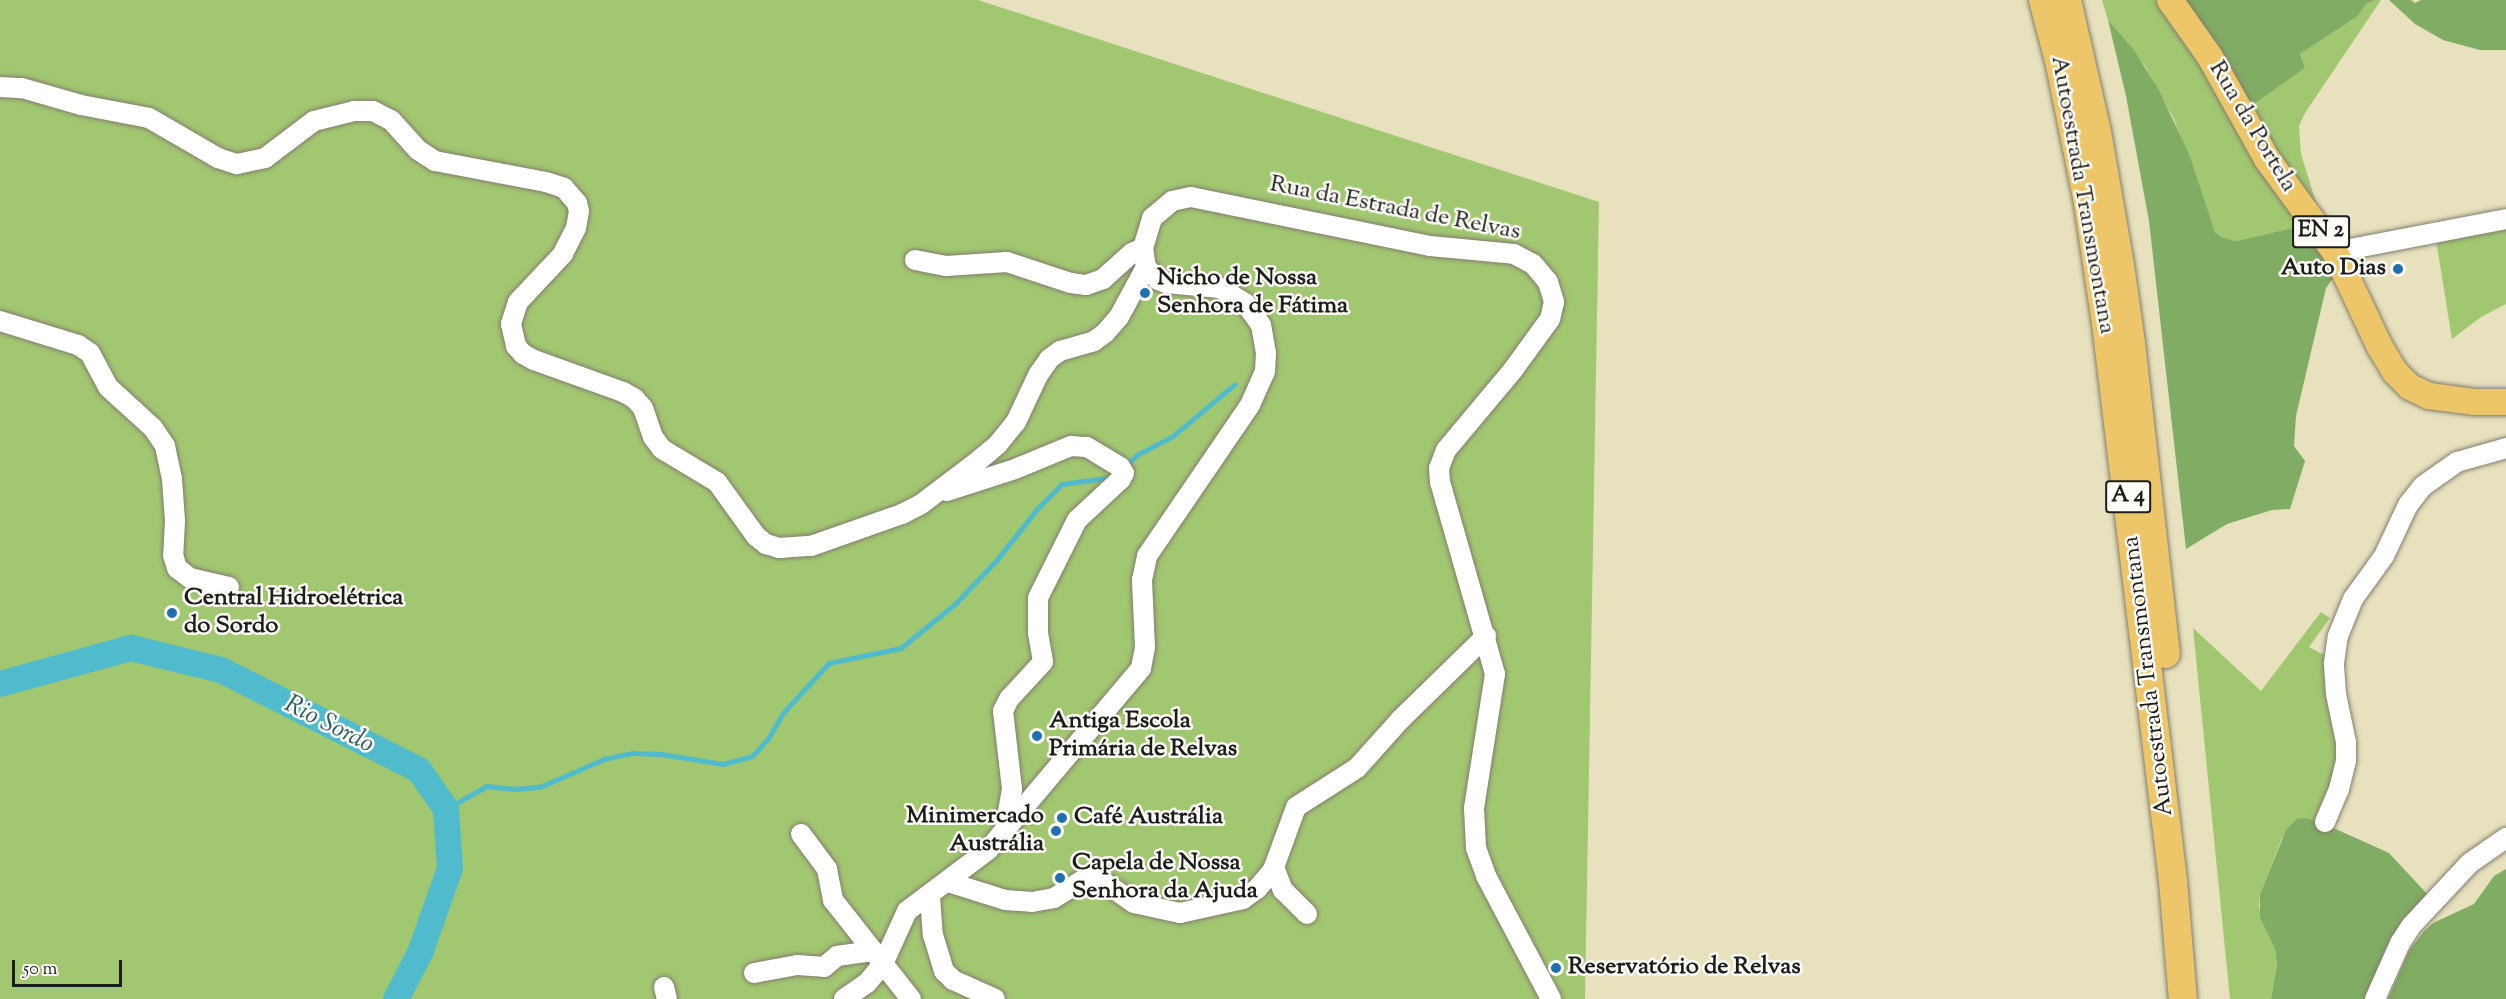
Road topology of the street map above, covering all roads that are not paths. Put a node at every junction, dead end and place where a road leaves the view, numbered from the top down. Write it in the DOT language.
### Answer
graph roads {
  1 [pos="2043,0"];
  2 [pos="2067,0"];
  3 [pos="2170,0"];
  4 [pos="0,87"];
  5 [pos="2506,219"];
  6 [pos="2335,252"];
  7 [pos="1144,258"];
  8 [pos="915,260"];
  9 [pos="0,321"];
  10 [pos="2506,402"];
  11 [pos="2506,448"];
  12 [pos="923,502"];
  13 [pos="229,587"];
  14 [pos="1486,636"];
  15 [pos="2325,822"];
  16 [pos="1005,830"];
  17 [pos="801,834"];
  18 [pos="2502,846"];
  19 [pos="1274,867"];
  20 [pos="948,882"];
  21 [pos="930,896"];
  22 [pos="1307,914"];
  23 [pos="878,958"];
  24 [pos="754,973"];
  25 [pos="905,991"];
  26 [pos="844,999"];
  27 [pos="995,999"];
  28 [pos="1551,999"];
  29 [pos="2183,999"];
  30 [pos="2200,999"];
  31 [pos="2375,999"];
  1 -- 29 [label="highway, Autoestrada Transmontana / A 4"];
  2 -- 30 [label="highway, Autoestrada Transmontana / A 4"];
  3 -- 6 [label="main road, Rua da Portela / EN 2"];
  4 -- 12 [label="street"];
  5 -- 6 [label="street"];
  6 -- 10 [label="main road, Rua da Portela / EN 2"];
  7 -- 8 [label="street"];
  7 -- 12 [label="street, Rua da Estrada de Relvas"];
  7 -- 14 [label="street, Rua da Estrada de Relvas"];
  7 -- 16 [label="street"];
  9 -- 13 [label="street"];
  11 -- 15 [label="street"];
  12 -- 16 [label="street"];
  14 -- 19 [label="street"];
  14 -- 28 [label="street, Rua da Estrada de Relvas"];
  16 -- 20 [label="street"];
  17 -- 23 [label="street"];
  18 -- 31 [label="street"];
  19 -- 20 [label="street"];
  19 -- 22 [label="street"];
  20 -- 21 [label="street"];
  21 -- 23 [label="street"];
  21 -- 27 [label="street"];
  23 -- 24 [label="street"];
  23 -- 25 [label="street"];
  23 -- 26 [label="street"];
}
